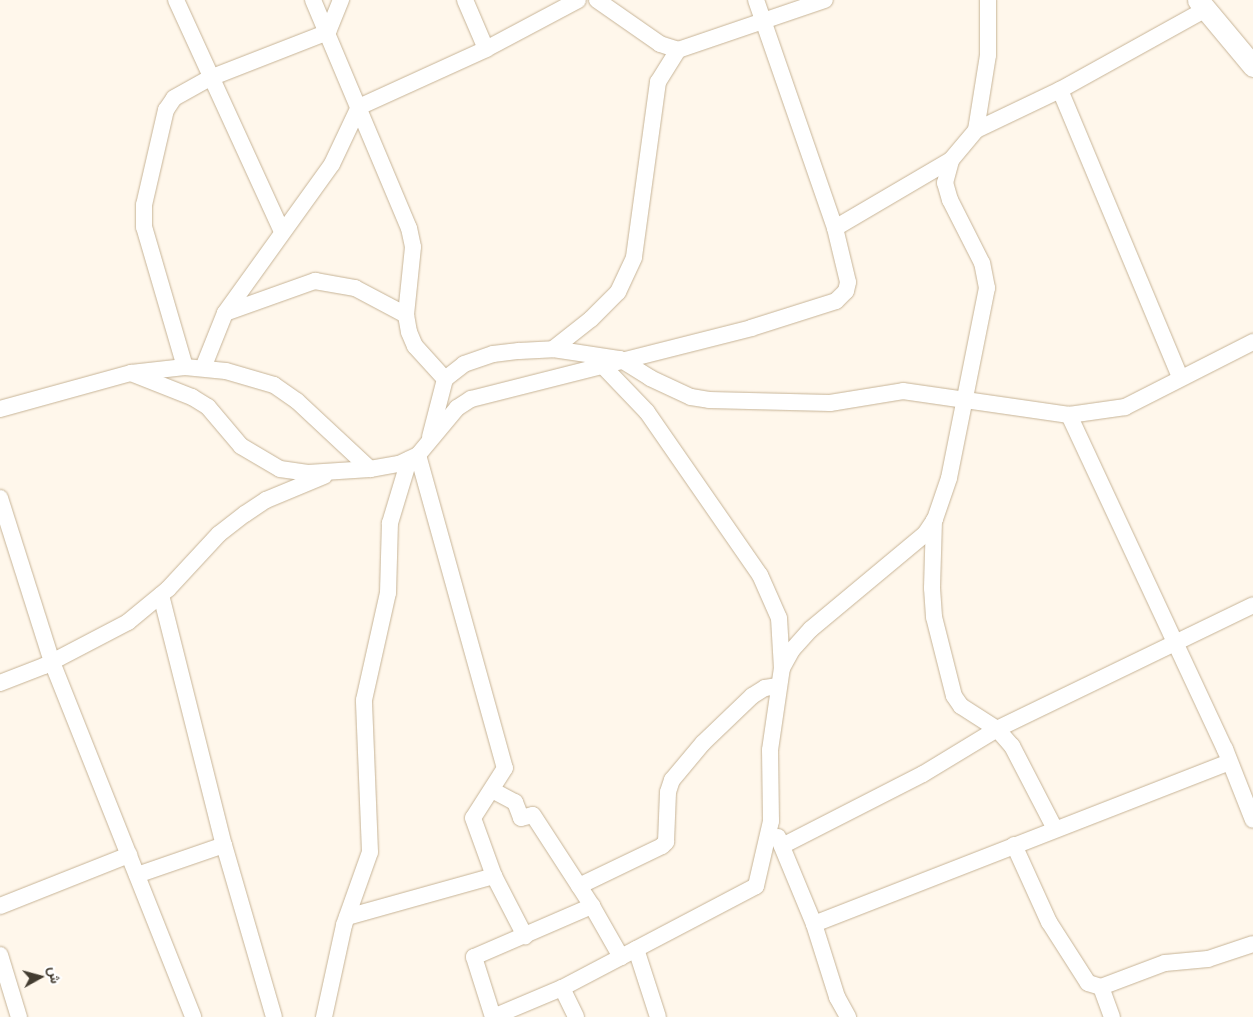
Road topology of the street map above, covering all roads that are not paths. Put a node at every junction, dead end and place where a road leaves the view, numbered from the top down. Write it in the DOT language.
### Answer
graph roads {
  1 [pos="176,0"];
  2 [pos="313,0"];
  3 [pos="341,0"];
  4 [pos="465,0"];
  5 [pos="578,0"];
  6 [pos="597,0"];
  7 [pos="756,0"];
  8 [pos="825,0"];
  9 [pos="988,0"];
  10 [pos="1202,5"];
  11 [pos="764,21"];
  12 [pos="328,32"];
  13 [pos="486,49"];
  14 [pos="678,50"];
  15 [pos="1253,65"];
  16 [pos="210,78"];
  17 [pos="1060,90"];
  18 [pos="359,108"];
  19 [pos="976,130"];
  20 [pos="950,160"];
  21 [pos="835,228"];
  22 [pos="282,232"];
  23 [pos="225,313"];
  24 [pos="406,315"];
  25 [pos="1253,342"];
  26 [pos="553,349"];
  27 [pos="620,359"];
  28 [pos="602,364"];
  29 [pos="185,367"];
  30 [pos="204,368"];
  31 [pos="131,372"];
  32 [pos="1180,377"];
  33 [pos="444,379"];
  34 [pos="963,401"];
  35 [pos="0,409"];
  36 [pos="1069,415"];
  37 [pos="429,441"];
  38 [pos="414,457"];
  39 [pos="370,470"];
  40 [pos="333,472"];
  41 [pos="0,498"];
  42 [pos="934,519"];
  43 [pos="161,595"];
  44 [pos="1253,605"];
  45 [pos="1175,644"];
  46 [pos="52,662"];
  47 [pos="782,668"];
  48 [pos="0,683"];
  49 [pos="778,686"];
  50 [pos="997,728"];
  51 [pos="1230,762"];
  52 [pos="492,790"];
  53 [pos="1253,820"];
  54 [pos="771,821"];
  55 [pos="1055,829"];
  56 [pos="224,845"];
  57 [pos="1014,845"];
  58 [pos="782,846"];
  59 [pos="129,855"];
  60 [pos="137,875"];
  61 [pos="494,876"];
  62 [pos="579,886"];
  63 [pos="0,906"];
  64 [pos="592,906"];
  65 [pos="347,917"];
  66 [pos="814,924"];
  67 [pos="525,936"];
  68 [pos="1253,944"];
  69 [pos="636,949"];
  70 [pos="0,955"];
  71 [pos="620,957"];
  72 [pos="1101,987"];
  73 [pos="562,988"];
  74 [pos="19,1017"];
  75 [pos="194,1017"];
  76 [pos="274,1017"];
  77 [pos="324,1017"];
  78 [pos="493,1017"];
  79 [pos="576,1017"];
  80 [pos="658,1017"];
  81 [pos="848,1017"];
  82 [pos="1112,1017"];
  1 -- 16 [label="street"];
  2 -- 12 [label="street"];
  3 -- 12 [label="street"];
  4 -- 13 [label="street"];
  5 -- 13 [label="street"];
  6 -- 14 [label="street"];
  7 -- 11 [label="street"];
  8 -- 11 [label="street"];
  9 -- 19 [label="street"];
  10 -- 15 [label="street"];
  10 -- 17 [label="street"];
  11 -- 14 [label="street"];
  11 -- 21 [label="street"];
  12 -- 16 [label="street"];
  12 -- 18 [label="street"];
  13 -- 18 [label="street"];
  14 -- 26 [label="street"];
  16 -- 22 [label="street"];
  16 -- 29 [label="street"];
  17 -- 19 [label="street"];
  17 -- 32 [label="street"];
  18 -- 22 [label="street"];
  18 -- 24 [label="street"];
  19 -- 20 [label="street"];
  20 -- 21 [label="street"];
  20 -- 34 [label="street"];
  21 -- 27 [label="street"];
  22 -- 23 [label="street"];
  23 -- 24 [label="street"];
  23 -- 30 [label="street"];
  24 -- 33 [label="street"];
  25 -- 32 [label="street"];
  26 -- 27 [label="street"];
  26 -- 33 [label="street"];
  27 -- 28 [label="street"];
  27 -- 34 [label="street"];
  28 -- 37 [label="street"];
  28 -- 47 [label="street"];
  29 -- 30 [label="street"];
  29 -- 31 [label="street"];
  30 -- 39 [label="street"];
  31 -- 35 [label="street"];
  31 -- 40 [label="street"];
  32 -- 36 [label="street"];
  33 -- 37 [label="street"];
  34 -- 36 [label="street"];
  34 -- 42 [label="street"];
  36 -- 45 [label="street"];
  37 -- 38 [label="street"];
  38 -- 39 [label="street"];
  38 -- 52 [label="street"];
  38 -- 65 [label="street"];
  39 -- 40 [label="street"];
  40 -- 43 [label="street"];
  41 -- 46 [label="street"];
  42 -- 47 [label="street"];
  42 -- 50 [label="street"];
  43 -- 46 [label="street"];
  43 -- 56 [label="street"];
  44 -- 45 [label="street"];
  45 -- 50 [label="street"];
  45 -- 51 [label="street"];
  46 -- 48 [label="street"];
  46 -- 59 [label="street"];
  47 -- 49 [label="street"];
  49 -- 54 [label="street"];
  49 -- 62 [label="street"];
  50 -- 55 [label="street"];
  50 -- 58 [label="street"];
  51 -- 53 [label="street"];
  51 -- 55 [label="street"];
  52 -- 61 [label="street"];
  52 -- 62 [label="street"];
  54 -- 58 [label="street"];
  54 -- 69 [label="street"];
  55 -- 57 [label="street"];
  56 -- 60 [label="street"];
  56 -- 76 [label="street"];
  57 -- 66 [label="street"];
  57 -- 72 [label="street"];
  58 -- 66 [label="street"];
  59 -- 60 [label="street"];
  59 -- 63 [label="street"];
  60 -- 75 [label="street"];
  61 -- 65 [label="street"];
  61 -- 67 [label="street"];
  62 -- 64 [label="street"];
  64 -- 67 [label="street"];
  64 -- 71 [label="street"];
  65 -- 77 [label="street"];
  66 -- 81 [label="street"];
  67 -- 78 [label="street"];
  68 -- 72 [label="street"];
  69 -- 71 [label="street"];
  69 -- 80 [label="street"];
  70 -- 74 [label="street"];
  71 -- 73 [label="street"];
  72 -- 82 [label="street"];
  73 -- 78 [label="street"];
  73 -- 79 [label="street"];
}
